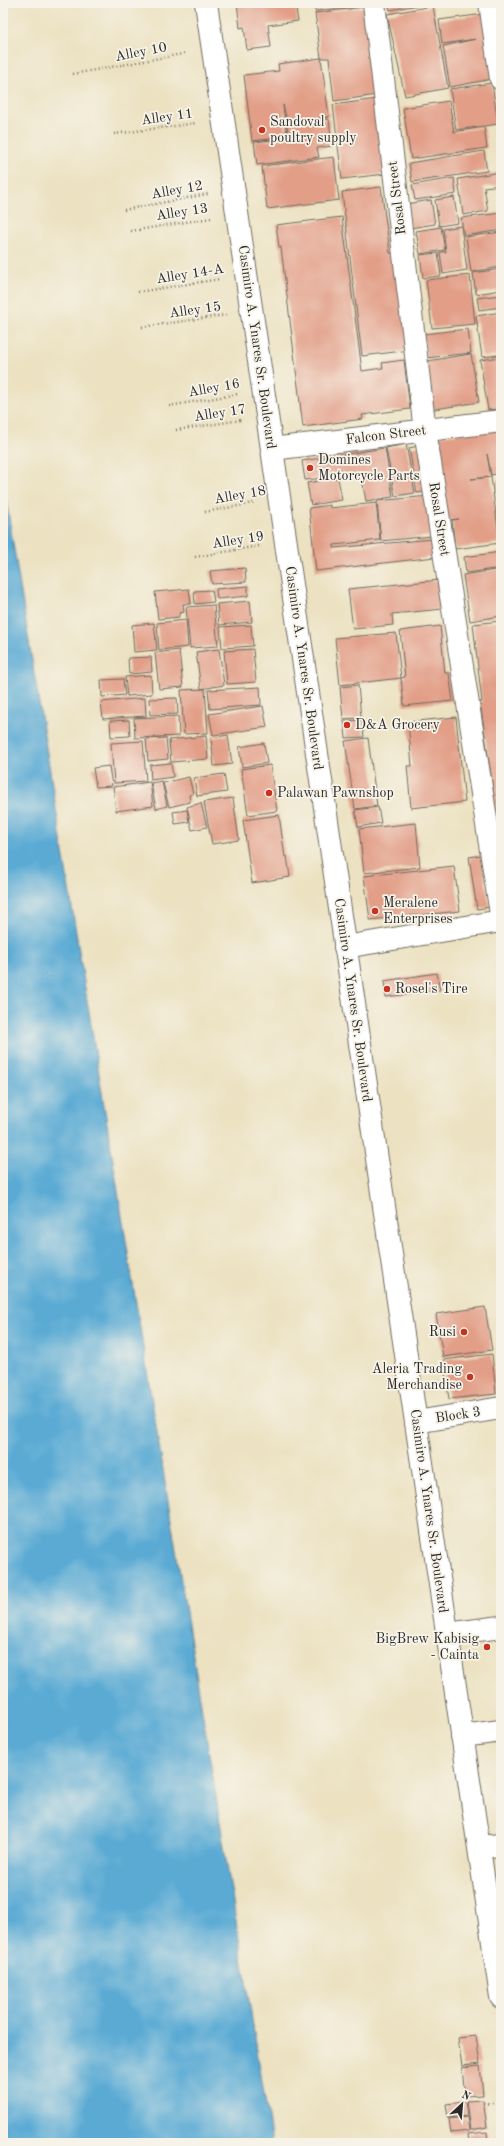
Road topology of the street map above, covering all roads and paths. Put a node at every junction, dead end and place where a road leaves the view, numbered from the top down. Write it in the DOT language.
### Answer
graph roads {
  1 [pos="206,3"];
  2 [pos="374,3"];
  3 [pos="490,3"];
  4 [pos="212,48"];
  5 [pos="74,74"];
  6 [pos="501,79"];
  7 [pos="223,120"];
  8 [pos="114,134"];
  9 [pos="233,189"];
  10 [pos="124,210"];
  11 [pos="237,213"];
  12 [pos="131,231"];
  13 [pos="246,275"];
  14 [pos="138,292"];
  15 [pos="251,312"];
  16 [pos="142,327"];
  17 [pos="263,390"];
  18 [pos="169,406"];
  19 [pos="267,416"];
  20 [pos="501,421"];
  21 [pos="176,430"];
  22 [pos="425,431"];
  23 [pos="272,449"];
  24 [pos="279,498"];
  25 [pos="205,512"];
  26 [pos="286,542"];
  27 [pos="195,557"];
  28 [pos="501,914"];
  29 [pos="501,921"];
  30 [pos="345,947"];
  31 [pos="501,1408"];
  32 [pos="416,1422"];
  33 [pos="501,1627"];
  34 [pos="447,1634"];
  35 [pos="501,1730"];
  36 [pos="462,1736"];
  37 [pos="501,1845"];
  38 [pos="479,1847"];
  39 [pos="497,1949"];
  40 [pos="501,1998"];
  41 [pos="501,2102"];
  42 [pos="484,2104"];
  1 -- 4 [label="main road, Casimiro A. Ynares Sr. Boulevard"];
  2 -- 22 [label="main road, Rosal Street"];
  3 -- 6 [label="main road"];
  4 -- 5 [label="path, Alley 10"];
  4 -- 7 [label="main road, Casimiro A. Ynares Sr. Boulevard"];
  7 -- 8 [label="path, Alley 11"];
  7 -- 9 [label="main road, Casimiro A. Ynares Sr. Boulevard"];
  9 -- 10 [label="path, Alley 12"];
  9 -- 11 [label="main road, Casimiro A. Ynares Sr. Boulevard"];
  11 -- 12 [label="path, Alley 13"];
  11 -- 13 [label="main road, Casimiro A. Ynares Sr. Boulevard"];
  13 -- 14 [label="path, Alley 14-A"];
  13 -- 15 [label="main road, Casimiro A. Ynares Sr. Boulevard"];
  15 -- 16 [label="path, Alley 15"];
  15 -- 17 [label="main road, Casimiro A. Ynares Sr. Boulevard"];
  17 -- 18 [label="path, Alley 16"];
  17 -- 19 [label="main road, Casimiro A. Ynares Sr. Boulevard"];
  19 -- 21 [label="path, Alley 17"];
  19 -- 23 [label="main road, Casimiro A. Ynares Sr. Boulevard"];
  20 -- 22 [label="main road, Falcon Street"];
  22 -- 23 [label="main road, Falcon Street"];
  22 -- 28 [label="main road, Rosal Street"];
  23 -- 24 [label="main road, Casimiro A. Ynares Sr. Boulevard"];
  24 -- 25 [label="path, Alley 18"];
  24 -- 26 [label="main road, Casimiro A. Ynares Sr. Boulevard"];
  26 -- 27 [label="path, Alley 19"];
  26 -- 30 [label="main road, Casimiro A. Ynares Sr. Boulevard"];
  29 -- 30 [label="main road"];
  30 -- 32 [label="main road, Casimiro A. Ynares Sr. Boulevard"];
  31 -- 32 [label="main road, Block 3"];
  32 -- 34 [label="main road, Casimiro A. Ynares Sr. Boulevard"];
  33 -- 34 [label="main road"];
  34 -- 36 [label="main road, Casimiro A. Ynares Sr. Boulevard"];
  35 -- 36 [label="main road"];
  36 -- 38 [label="main road, Casimiro A. Ynares Sr. Boulevard"];
  37 -- 38 [label="main road"];
  38 -- 39 [label="main road, Casimiro A. Ynares Sr. Boulevard"];
  39 -- 40 [label="main road, Casimiro A. Ynares Sr. Boulevard"];
  41 -- 42 [label="path"];
}
